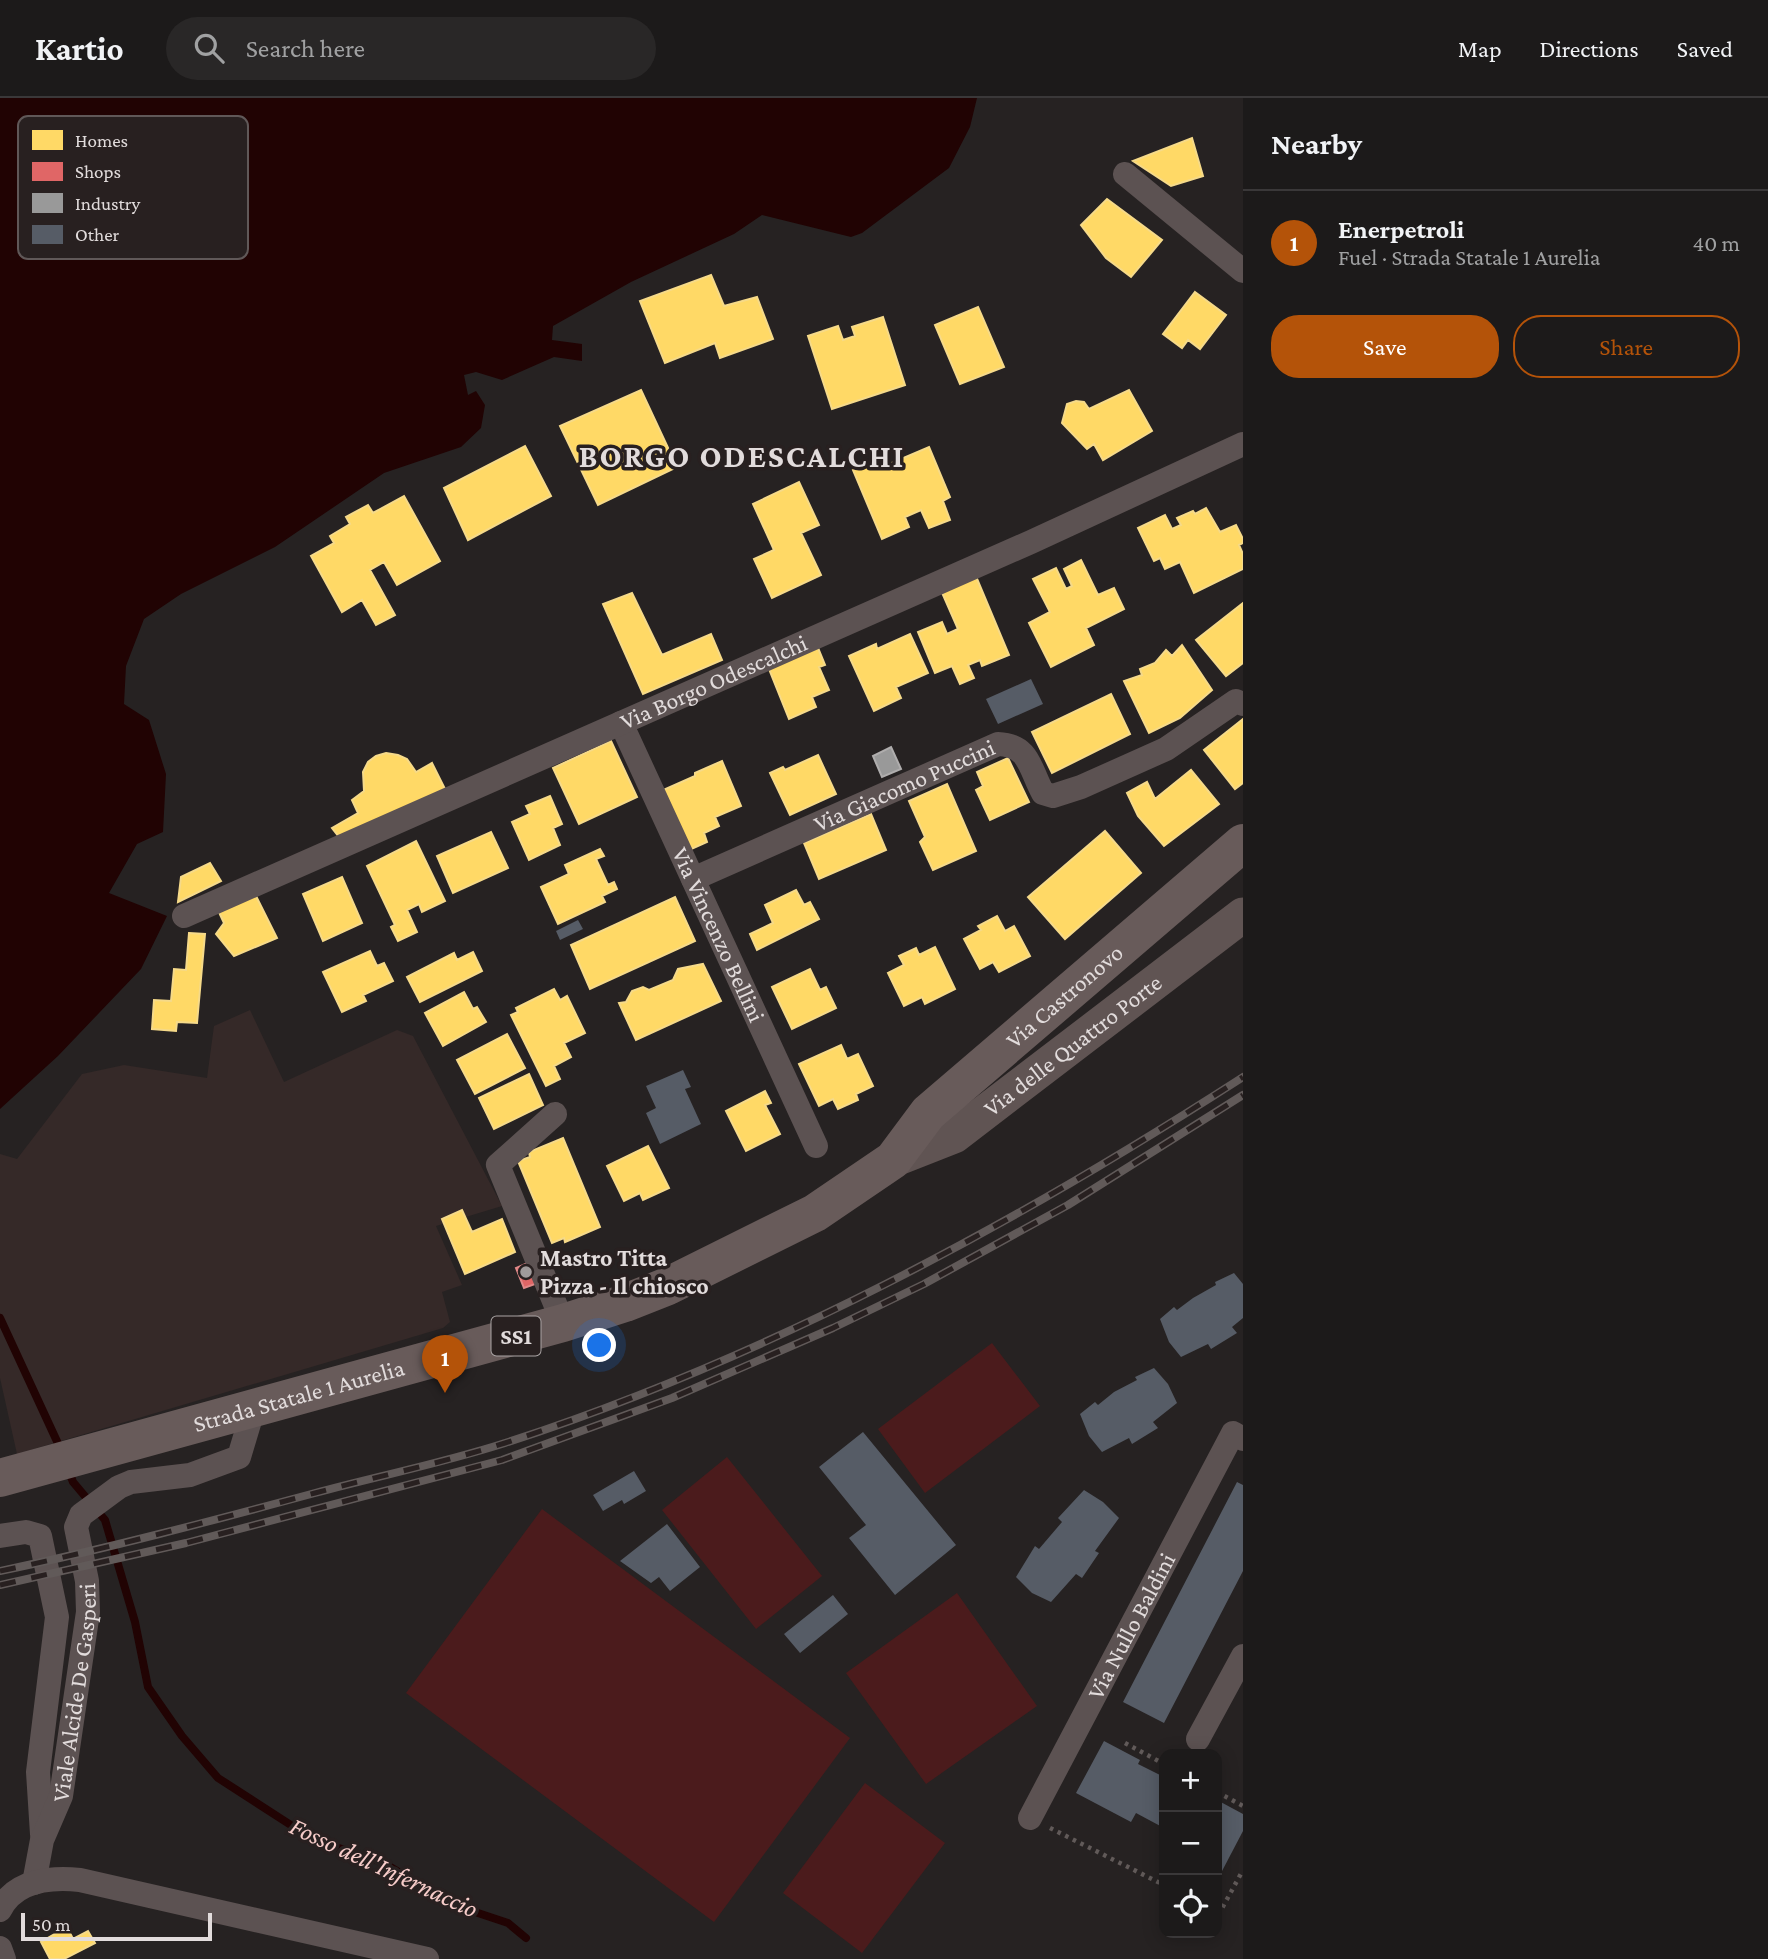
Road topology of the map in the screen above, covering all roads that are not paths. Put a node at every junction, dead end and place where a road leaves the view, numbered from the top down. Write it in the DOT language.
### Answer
graph roads {
  1 [pos="1125,174"];
  2 [pos="1243,271"];
  3 [pos="1243,444"];
  4 [pos="1243,704"];
  5 [pos="621,723"];
  6 [pos="1243,843"];
  7 [pos="693,879"];
  8 [pos="1243,915"];
  9 [pos="184,916"];
  10 [pos="555,1114"];
  11 [pos="817,1146"];
  12 [pos="893,1160"];
  13 [pos="563,1323"];
  14 [pos="254,1407"];
  15 [pos="1238,1436"];
  16 [pos="0,1478"];
  17 [pos="0,1536"];
  18 [pos="1243,1656"];
  19 [pos="1198,1739"];
  20 [pos="1030,1818"];
  21 [pos="42,1840"];
  22 [pos="12,1891"];
  23 [pos="0,1948"];
  24 [pos="4,1959"];
  25 [pos="427,1959"];
  1 -- 2 [label="street"];
  3 -- 5 [label="street, Via Borgo Odescalchi"];
  4 -- 7 [label="street, Via Giacomo Puccini"];
  5 -- 7 [label="street, Via Vincenzo Bellini"];
  5 -- 9 [label="street, Via Borgo Odescalchi"];
  6 -- 12 [label="main road, Via Castronovo"];
  7 -- 11 [label="street, Via Vincenzo Bellini"];
  8 -- 12 [label="main road, Via delle Quattro Porte"];
  10 -- 13 [label="street"];
  12 -- 13 [label="main road, Strada Statale 1 Aurelia / SS1"];
  13 -- 14 [label="main road, Strada Statale 1 Aurelia / SS1"];
  14 -- 16 [label="main road, Strada Statale 1 Aurelia / SS1"];
  14 -- 21 [label="street, Viale Alcide De Gasperi"];
  15 -- 20 [label="street, Via Nullo Baldini"];
  17 -- 21 [label="street, Viale Alcide De Gasperi"];
  18 -- 19 [label="street"];
  21 -- 22 [label="street, Viale Alcide De Gasperi"];
  22 -- 25 [label="street"];
  23 -- 24 [label="street"];
}
